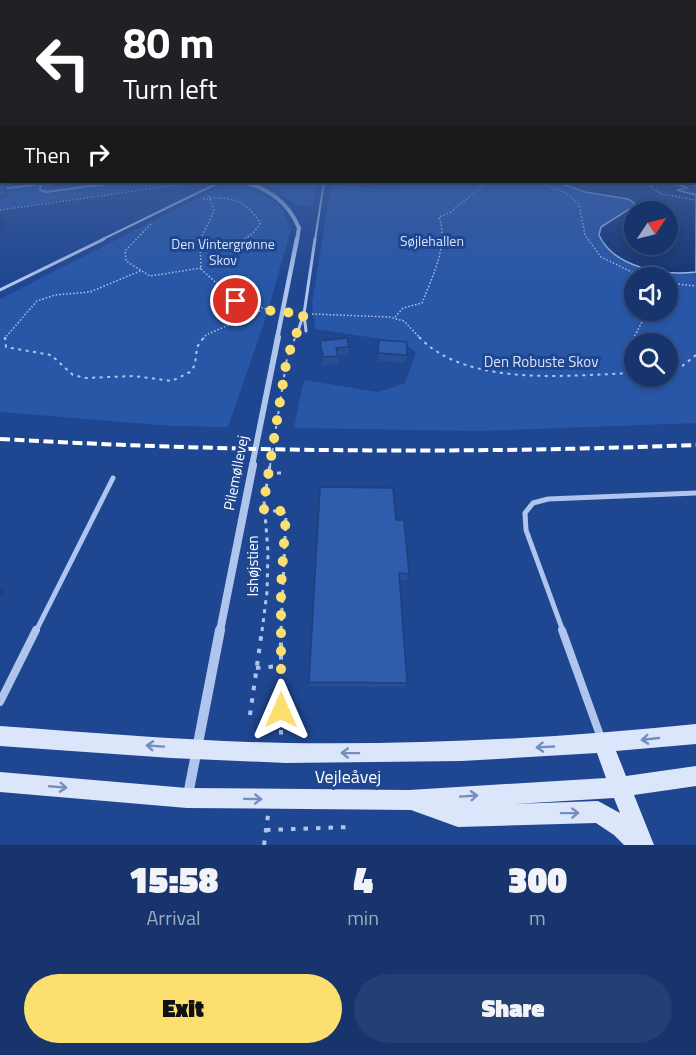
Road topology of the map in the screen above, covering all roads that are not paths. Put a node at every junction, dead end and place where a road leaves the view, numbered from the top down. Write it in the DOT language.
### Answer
graph roads {
  1 [pos="176,203"];
  2 [pos="285,203"];
  3 [pos="321,203"];
  4 [pos="0,290"];
  5 [pos="304,314"];
  6 [pos="298,331"];
  7 [pos="306,332"];
  8 [pos="113,478"];
  9 [pos="696,493"];
  10 [pos="0,702"];
  11 [pos="696,734"];
  12 [pos="0,736"];
  13 [pos="603,744"];
  14 [pos="195,748"];
  15 [pos="696,776"];
  16 [pos="0,782"];
  17 [pos="620,787"];
  18 [pos="187,798"];
  19 [pos="409,800"];
  20 [pos="638,845"];
  21 [pos="643,845"];
  1 -- 4 [label="lane"];
  2 -- 14 [label="street, Pilemøllevej"];
  3 -- 5 [label="lane"];
  5 -- 6 [label="lane"];
  5 -- 7 [label="lane"];
  8 -- 10 [label="lane"];
  9 -- 13 [label="lane"];
  11 -- 13 [label="street, Vejleåvej, one-way"];
  14 -- 12 [label="street, Vejleåvej, one-way"];
  13 -- 14 [label="street, Vejleåvej, one-way"];
  13 -- 17 [label="street"];
  14 -- 18 [label="street, Pilemøllevej"];
  15 -- 17 [label="street, Vejleåvej"];
  16 -- 18 [label="street, Vejleåvej, one-way"];
  19 -- 17 [label="street, Vejleåvej, one-way"];
  17 -- 21 [label="street"];
  18 -- 19 [label="street, Vejleåvej, one-way"];
  19 -- 20 [label="street, one-way"];
}
